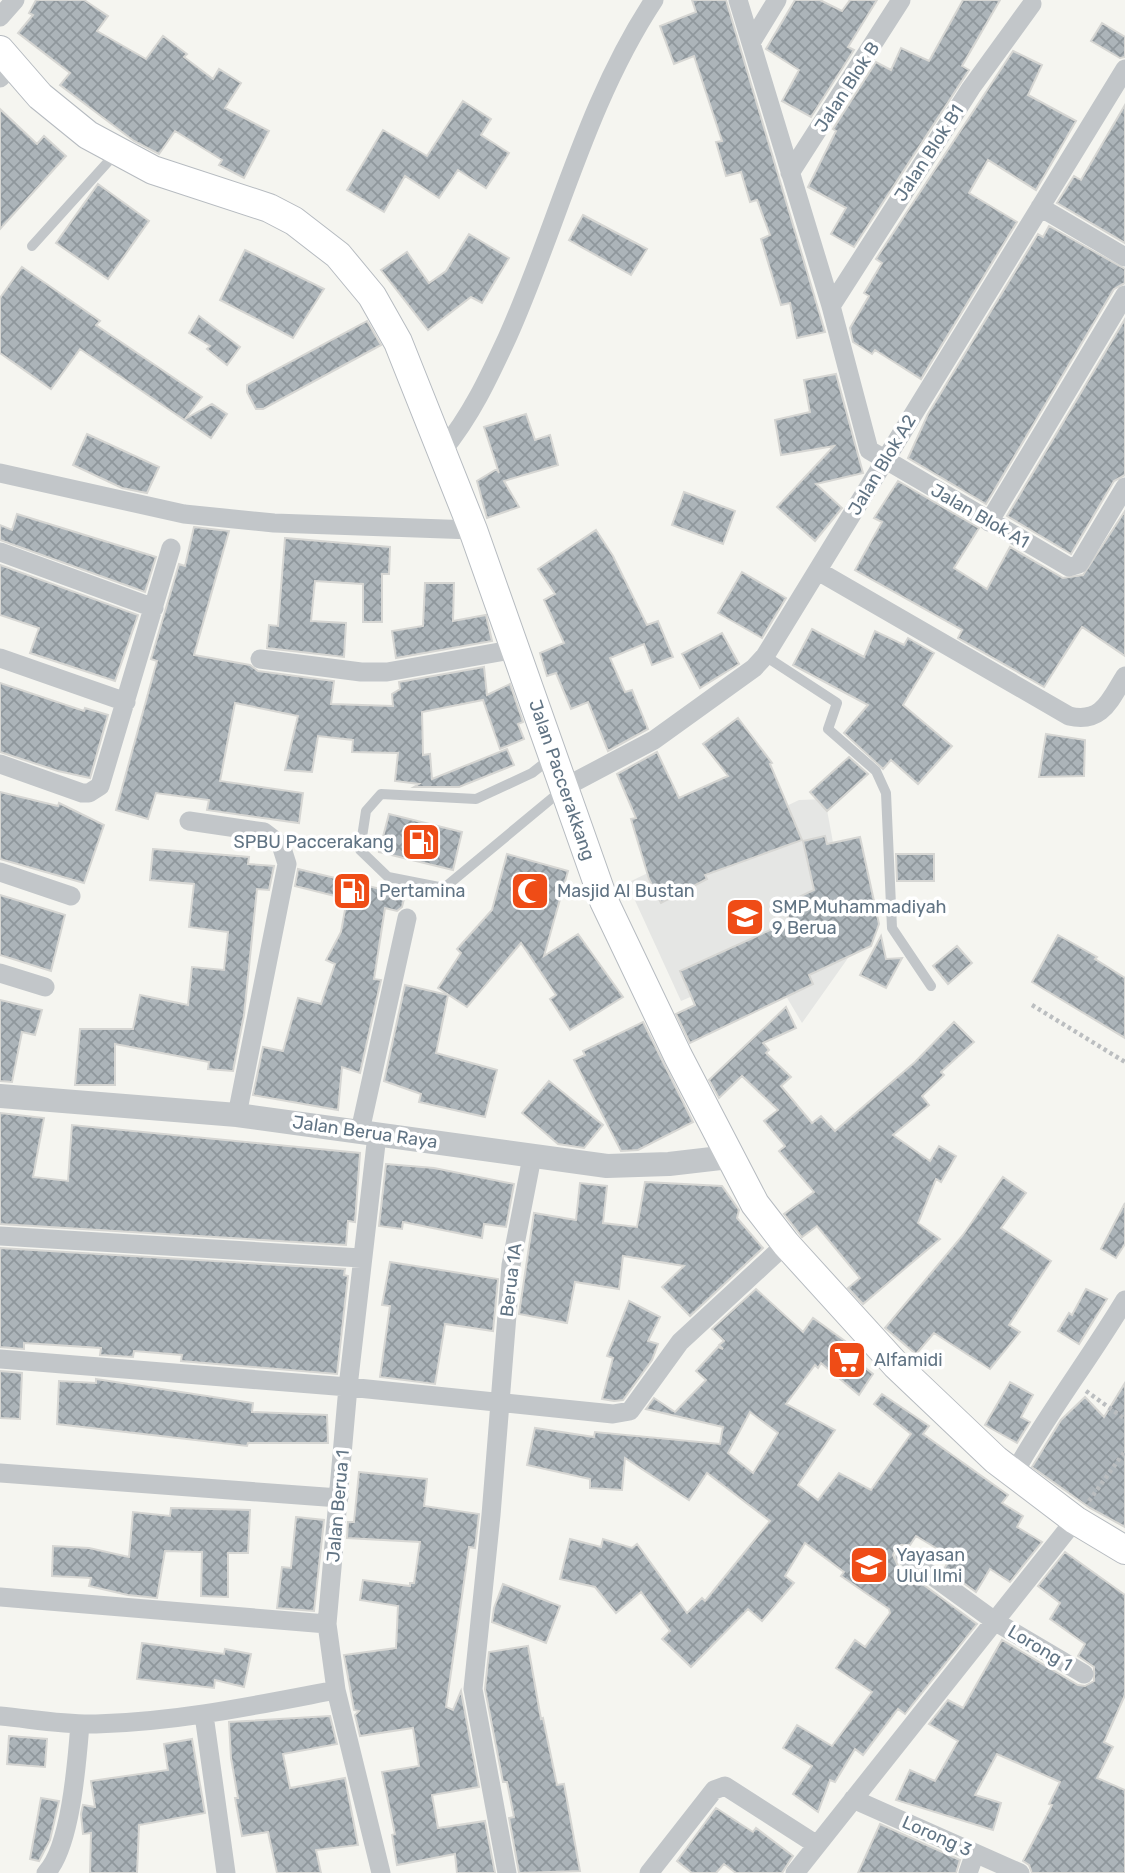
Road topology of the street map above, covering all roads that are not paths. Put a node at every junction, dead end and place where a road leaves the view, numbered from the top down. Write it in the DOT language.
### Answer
graph roads {
  1 [pos="15,0"];
  2 [pos="654,0"];
  3 [pos="738,0"];
  4 [pos="777,0"];
  5 [pos="901,0"];
  6 [pos="1032,4"];
  7 [pos="0,17"];
  8 [pos="752,41"];
  9 [pos="4,65"];
  10 [pos="1125,69"];
  11 [pos="116,152"];
  12 [pos="790,173"];
  13 [pos="1040,207"];
  14 [pos="32,246"];
  15 [pos="1125,257"];
  16 [pos="1125,295"];
  17 [pos="831,306"];
  18 [pos="442,451"];
  19 [pos="885,460"];
  20 [pos="0,473"];
  21 [pos="1125,487"];
  22 [pos="989,522"];
  23 [pos="473,530"];
  24 [pos="172,548"];
  25 [pos="0,552"];
  26 [pos="818,571"];
  27 [pos="154,608"];
  28 [pos="516,649"];
  29 [pos="765,656"];
  30 [pos="0,658"];
  31 [pos="260,659"];
  32 [pos="1125,676"];
  33 [pos="126,702"];
  34 [pos="554,755"];
  35 [pos="0,764"];
  36 [pos="565,787"];
  37 [pos="189,821"];
  38 [pos="0,872"];
  39 [pos="71,896"];
  40 [pos="407,918"];
  41 [pos="0,973"];
  42 [pos="931,986"];
  43 [pos="45,987"];
  44 [pos="0,1096"];
  45 [pos="237,1115"];
  46 [pos="368,1133"];
  47 [pos="532,1157"];
  48 [pos="729,1157"];
  49 [pos="0,1236"];
  50 [pos="786,1244"];
  51 [pos="362,1258"];
  52 [pos="1125,1300"];
  53 [pos="0,1359"];
  54 [pos="348,1387"];
  55 [pos="498,1404"];
  56 [pos="0,1473"];
  57 [pos="1013,1475"];
  58 [pos="339,1498"];
  59 [pos="1075,1520"];
  60 [pos="1125,1550"];
  61 [pos="905,1556"];
  62 [pos="0,1597"];
  63 [pos="996,1622"];
  64 [pos="327,1624"];
  65 [pos="1084,1674"];
  66 [pos="336,1690"];
  67 [pos="204,1715"];
  68 [pos="0,1716"];
  69 [pos="80,1724"];
  70 [pos="853,1799"];
  71 [pos="817,1845"];
  72 [pos="975,1853"];
  73 [pos="46,1873"];
  74 [pos="226,1873"];
  75 [pos="381,1873"];
  76 [pos="507,1873"];
  77 [pos="649,1873"];
  78 [pos="795,1873"];
  79 [pos="968,1873"];
  80 [pos="1020,1873"];
  1 -- 7 [label="street"];
  2 -- 18 [label="street"];
  3 -- 8 [label="street"];
  4 -- 8 [label="street"];
  5 -- 12 [label="street, Jalan Blok B"];
  6 -- 17 [label="street, Jalan Blok B1"];
  8 -- 12 [label="street"];
  9 -- 11 [label="main road, Jalan Paccerakkang"];
  10 -- 13 [label="street, Jalan Blok A2"];
  11 -- 14 [label="lane"];
  11 -- 18 [label="main road, Jalan Paccerakkang"];
  12 -- 17 [label="street"];
  13 -- 15 [label="street"];
  13 -- 19 [label="street, Jalan Blok A2"];
  16 -- 22 [label="street"];
  17 -- 19 [label="street"];
  18 -- 23 [label="main road, Jalan Paccerakkang"];
  19 -- 22 [label="street, Jalan Blok A1"];
  19 -- 26 [label="street, Jalan Blok A2"];
  20 -- 23 [label="street"];
  21 -- 22 [label="street, Jalan Blok A1"];
  23 -- 28 [label="main road, Jalan Paccerakkang"];
  24 -- 27 [label="street"];
  25 -- 27 [label="street"];
  26 -- 29 [label="street, Jalan Blok A2"];
  26 -- 32 [label="street"];
  27 -- 33 [label="street"];
  28 -- 31 [label="street"];
  28 -- 34 [label="main road, Jalan Paccerakkang"];
  29 -- 36 [label="street, Jalan Blok A2"];
  29 -- 42 [label="lane"];
  30 -- 33 [label="street"];
  33 -- 35 [label="street"];
  34 -- 36 [label="main road, Jalan Paccerakkang"];
  34 -- 36 [label="lane"];
  36 -- 48 [label="main road, Jalan Paccerakkang"];
  37 -- 45 [label="street"];
  38 -- 39 [label="street"];
  40 -- 46 [label="street, Jalan Berua 1"];
  41 -- 43 [label="street"];
  44 -- 45 [label="street, Jalan Berua Raya"];
  45 -- 46 [label="street, Jalan Berua Raya"];
  46 -- 47 [label="street, Jalan Berua Raya"];
  46 -- 51 [label="street, Jalan Berua 1"];
  47 -- 48 [label="street, Jalan Berua Raya"];
  47 -- 55 [label="street, Berua 1A"];
  48 -- 50 [label="main road, Jalan Paccerakkang"];
  49 -- 51 [label="street"];
  50 -- 55 [label="street"];
  50 -- 57 [label="main road, Jalan Paccerakkang"];
  51 -- 54 [label="street, Jalan Berua 1"];
  52 -- 57 [label="street"];
  53 -- 54 [label="street"];
  54 -- 55 [label="street"];
  54 -- 58 [label="street, Jalan Berua 1"];
  55 -- 76 [label="street, Berua 1A"];
  56 -- 58 [label="street"];
  57 -- 59 [label="main road, Jalan Paccerakkang"];
  58 -- 64 [label="street, Jalan Berua 1"];
  59 -- 60 [label="main road, Jalan Paccerakkang"];
  59 -- 63 [label="street"];
  61 -- 63 [label="street, Lorong 1"];
  62 -- 64 [label="street"];
  63 -- 65 [label="street, Lorong 1"];
  63 -- 70 [label="street"];
  64 -- 66 [label="street, Jalan Berua 1"];
  66 -- 67 [label="street"];
  66 -- 75 [label="street, Jalan Berua 1"];
  67 -- 69 [label="street"];
  67 -- 74 [label="street"];
  68 -- 69 [label="street"];
  69 -- 73 [label="street"];
  70 -- 71 [label="street"];
  70 -- 72 [label="street, Lorong 3"];
  71 -- 77 [label="street"];
  71 -- 78 [label="street"];
  72 -- 79 [label="street"];
  72 -- 80 [label="street, Lorong 3"];
}
